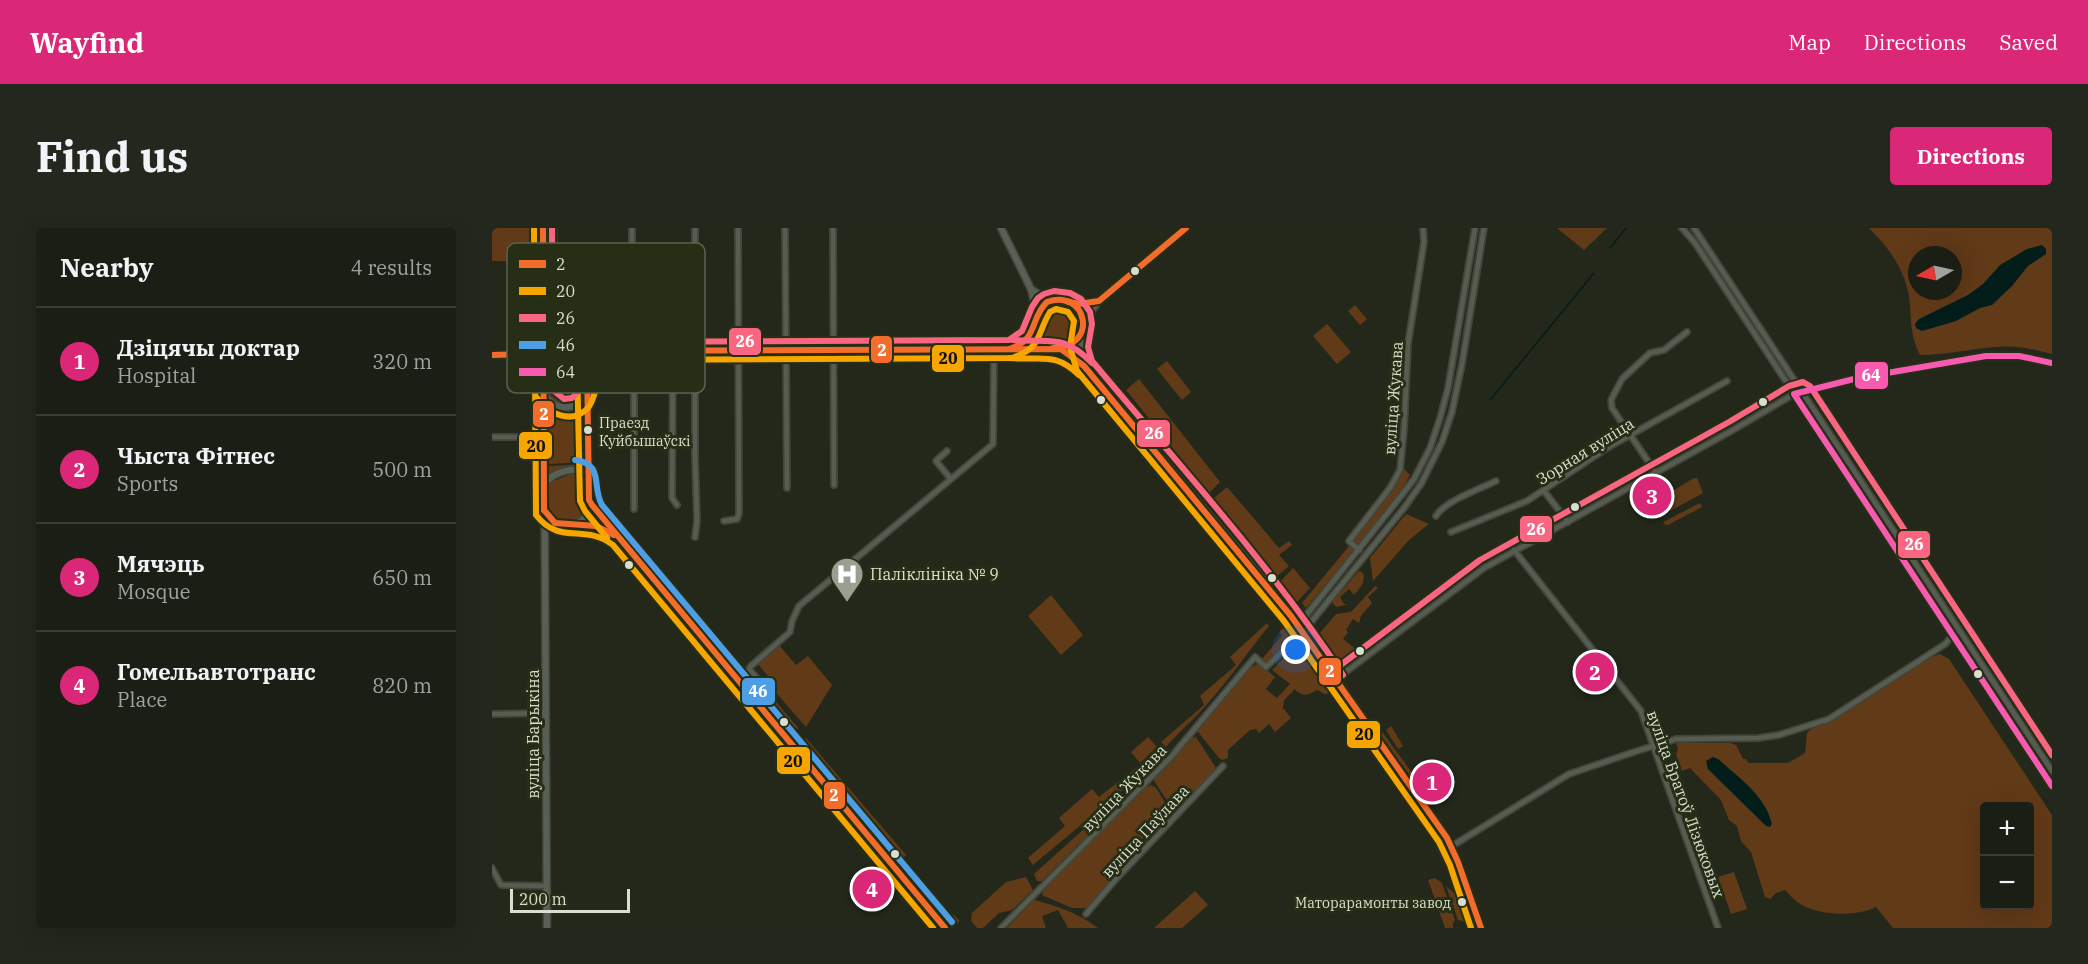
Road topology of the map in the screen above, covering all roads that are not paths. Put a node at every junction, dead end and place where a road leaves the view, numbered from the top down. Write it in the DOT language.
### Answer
graph roads {
  1 [pos="553,228"];
  2 [pos="695,228"];
  3 [pos="738,228"];
  4 [pos="785,228"];
  5 [pos="832,228"];
  6 [pos="1001,228"];
  7 [pos="1186,228"];
  8 [pos="1423,228"];
  9 [pos="1475,228"];
  10 [pos="1484,228"];
  11 [pos="1682,228"];
  12 [pos="1694,228"];
  13 [pos="553,243"];
  14 [pos="695,243"];
  15 [pos="1469,265"];
  16 [pos="1478,266"];
  17 [pos="1031,289"];
  18 [pos="1057,300"];
  19 [pos="1099,301"];
  20 [pos="1071,303"];
  21 [pos="1036,315"];
  22 [pos="1084,325"];
  23 [pos="1035,327"];
  24 [pos="1687,332"];
  25 [pos="1080,337"];
  26 [pos="1011,348"];
  27 [pos="1051,348"];
  28 [pos="994,349"];
  29 [pos="1061,349"];
  30 [pos="786,350"];
  31 [pos="834,350"];
  32 [pos="705,351"];
  33 [pos="739,351"];
  34 [pos="492,355"];
  35 [pos="507,355"];
  36 [pos="2052,363"];
  37 [pos="1084,366"];
  38 [pos="1727,381"];
  39 [pos="1802,391"];
  40 [pos="544,393"];
  41 [pos="587,393"];
  42 [pos="588,393"];
  43 [pos="634,393"];
  44 [pos="673,393"];
  45 [pos="696,393"];
  46 [pos="1794,393"];
  47 [pos="1631,435"];
  48 [pos="492,437"];
  49 [pos="541,437"];
  50 [pos="947,451"];
  51 [pos="1656,473"];
  52 [pos="950,478"];
  53 [pos="1413,479"];
  54 [pos="589,480"];
  55 [pos="1496,481"];
  56 [pos="545,483"];
  57 [pos="1421,484"];
  58 [pos="834,485"];
  59 [pos="787,488"];
  60 [pos="1544,491"];
  61 [pos="589,500"];
  62 [pos="677,505"];
  63 [pos="634,509"];
  64 [pos="544,510"];
  65 [pos="1436,516"];
  66 [pos="724,521"];
  67 [pos="1568,522"];
  68 [pos="561,524"];
  69 [pos="576,524"];
  70 [pos="1373,532"];
  71 [pos="1451,532"];
  72 [pos="694,537"];
  73 [pos="619,538"];
  74 [pos="1379,538"];
  75 [pos="545,539"];
  76 [pos="1359,550"];
  77 [pos="1514,550"];
  78 [pos="1307,614"];
  79 [pos="1292,618"];
  80 [pos="1960,630"];
  81 [pos="1303,632"];
  82 [pos="1953,635"];
  83 [pos="1335,680"];
  84 [pos="751,696"];
  85 [pos="546,713"];
  86 [pos="492,714"];
  87 [pos="1654,745"];
  88 [pos="1223,766"];
  89 [pos="2052,771"];
  90 [pos="2052,786"];
  91 [pos="1452,846"];
  92 [pos="492,868"];
  93 [pos="547,886"];
  94 [pos="1086,914"];
  95 [pos="548,928"];
  96 [pos="945,928"];
  97 [pos="1001,928"];
  98 [pos="1481,928"];
  99 [pos="1718,928"];
  1 -- 13 [label="main road"];
  2 -- 14 [label="street"];
  3 -- 33 [label="street"];
  4 -- 30 [label="street"];
  5 -- 31 [label="street"];
  6 -- 17 [label="main road"];
  7 -- 19 [label="main road"];
  8 -- 76 [label="street, вуліца Жукава"];
  9 -- 15 [label="street"];
  10 -- 16 [label="street"];
  11 -- 46 [label="street"];
  12 -- 39 [label="street"];
  15 -- 16 [label="street"];
  15 -- 53 [label="street"];
  16 -- 57 [label="street"];
  17 -- 18 [label="main road"];
  17 -- 21 [label="main road"];
  18 -- 20 [label="main road"];
  18 -- 21 [label="main road"];
  19 -- 20 [label="main road"];
  19 -- 22 [label="main road"];
  20 -- 22 [label="main road"];
  21 -- 23 [label="main road"];
  22 -- 25 [label="main road"];
  23 -- 26 [label="main road"];
  23 -- 27 [label="main road"];
  24 -- 47 [label="street"];
  25 -- 29 [label="main road"];
  25 -- 37 [label="main road"];
  26 -- 27 [label="main road"];
  26 -- 28 [label="main road"];
  27 -- 29 [label="main road"];
  28 -- 31 [label="main road"];
  28 -- 52 [label="street"];
  29 -- 37 [label="main road"];
  30 -- 31 [label="main road"];
  30 -- 33 [label="main road"];
  30 -- 59 [label="street"];
  31 -- 58 [label="street"];
  32 -- 33 [label="main road"];
  33 -- 66 [label="street"];
  34 -- 35 [label="main road"];
  36 -- 39 [label="street"];
  37 -- 79 [label="main road"];
  38 -- 47 [label="street, Зорная вуліца"];
  39 -- 46 [label="street"];
  39 -- 80 [label="street"];
  40 -- 41 [label="main road"];
  40 -- 49 [label="main road, вуліца Барыкіна"];
  42 -- 54 [label="main road"];
  43 -- 63 [label="street"];
  44 -- 62 [label="street"];
  45 -- 72 [label="street"];
  46 -- 51 [label="street"];
  46 -- 82 [label="street"];
  47 -- 51 [label="street"];
  47 -- 60 [label="street, Зорная вуліца"];
  48 -- 49 [label="street"];
  49 -- 56 [label="main road, вуліца Барыкіна"];
  50 -- 52 [label="street"];
  51 -- 67 [label="street"];
  52 -- 84 [label="street"];
  53 -- 57 [label="street"];
  53 -- 70 [label="street"];
  54 -- 56 [label="main road"];
  54 -- 61 [label="main road"];
  55 -- 65 [label="street"];
  56 -- 64 [label="main road, вуліца Барыкіна"];
  57 -- 74 [label="street"];
  60 -- 67 [label="street"];
  60 -- 71 [label="street, Зорная вуліца"];
  61 -- 69 [label="main road"];
  61 -- 73 [label="main road"];
  64 -- 68 [label="main road"];
  64 -- 75 [label="main road, вуліца Барыкіна"];
  67 -- 77 [label="street"];
  68 -- 69 [label="main road"];
  68 -- 75 [label="main road"];
  69 -- 73 [label="main road"];
  70 -- 74 [label="street"];
  70 -- 76 [label="street"];
  73 -- 84 [label="main road"];
  74 -- 81 [label="street"];
  75 -- 85 [label="main road, вуліца Барыкіна"];
  76 -- 78 [label="street"];
  77 -- 83 [label="street"];
  77 -- 87 [label="street, вуліца Братоў Лізюковых"];
  78 -- 79 [label="street"];
  78 -- 81 [label="street"];
  79 -- 81 [label="main road"];
  80 -- 82 [label="street"];
  80 -- 89 [label="street"];
  81 -- 83 [label="main road"];
  81 -- 97 [label="street, вуліца Жукава"];
  82 -- 87 [label="street"];
  82 -- 90 [label="street"];
  83 -- 91 [label="main road"];
  84 -- 96 [label="main road"];
  85 -- 86 [label="street"];
  85 -- 93 [label="main road, вуліца Барыкіна"];
  87 -- 91 [label="street"];
  87 -- 99 [label="street, вуліца Братоў Лізюковых"];
  88 -- 94 [label="street, вуліца Паўлава"];
  91 -- 98 [label="main road"];
  92 -- 93 [label="street"];
  93 -- 95 [label="main road, вуліца Барыкіна"];
}
